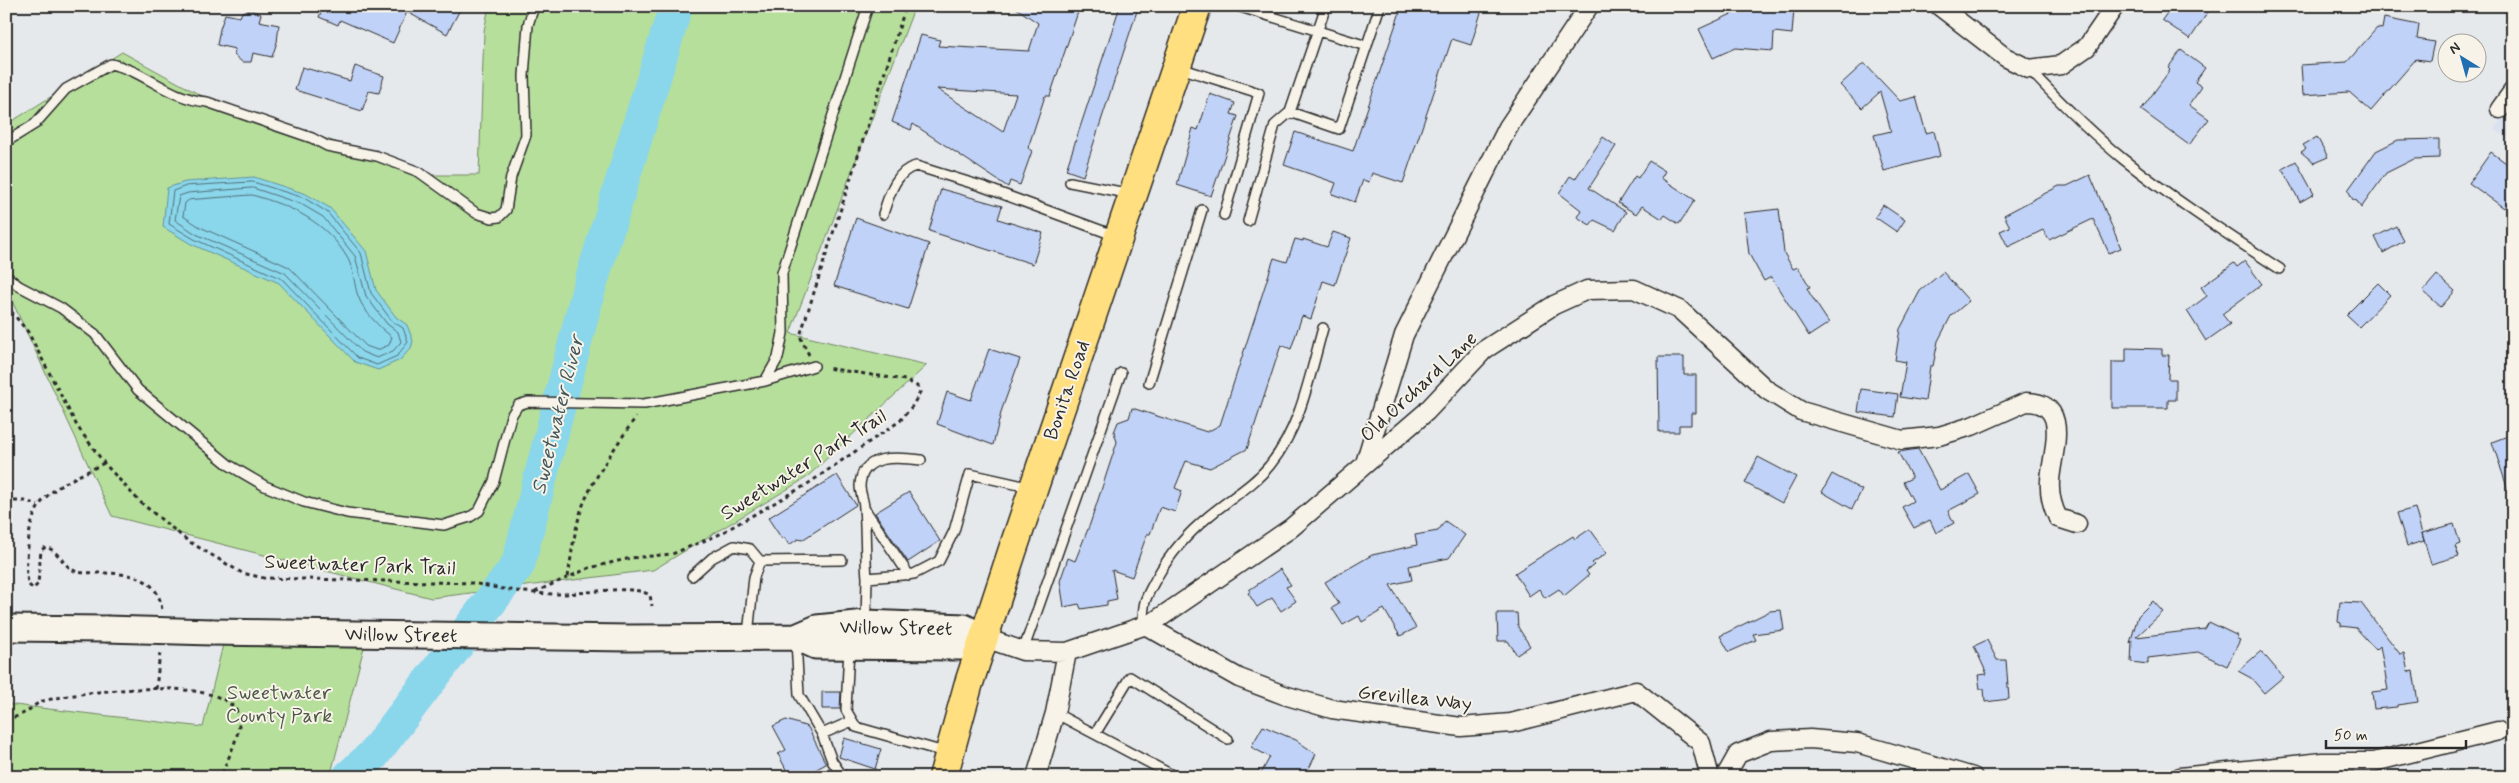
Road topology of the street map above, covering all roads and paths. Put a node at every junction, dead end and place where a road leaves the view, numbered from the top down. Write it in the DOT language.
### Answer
graph roads {
  1 [pos="534,6"];
  2 [pos="868,6"];
  3 [pos="906,6"];
  4 [pos="1197,6"];
  5 [pos="1237,6"];
  6 [pos="1326,6"];
  7 [pos="1380,6"];
  8 [pos="1589,6"];
  9 [pos="1939,6"];
  10 [pos="2115,6"];
  11 [pos="1266,10"];
  12 [pos="1318,31"];
  13 [pos="1367,46"];
  14 [pos="1176,67"];
  15 [pos="2029,69"];
  16 [pos="2513,91"];
  17 [pos="2500,109"];
  18 [pos="1290,112"];
  19 [pos="6,142"];
  20 [pos="1070,182"];
  21 [pos="1133,194"];
  22 [pos="1202,210"];
  23 [pos="883,214"];
  24 [pos="1224,215"];
  25 [pos="1248,221"];
  26 [pos="1118,237"];
  27 [pos="2280,269"];
  28 [pos="6,276"];
  29 [pos="6,305"];
  30 [pos="1323,328"];
  31 [pos="814,366"];
  32 [pos="1121,373"];
  33 [pos="765,381"];
  34 [pos="1149,383"];
  35 [pos="644,404"];
  36 [pos="921,460"];
  37 [pos="104,463"];
  38 [pos="1365,463"];
  39 [pos="1033,489"];
  40 [pos="6,501"];
  41 [pos="38,505"];
  42 [pos="864,508"];
  43 [pos="2077,524"];
  44 [pos="842,560"];
  45 [pos="760,561"];
  46 [pos="908,575"];
  47 [pos="692,576"];
  48 [pos="568,577"];
  49 [pos="867,578"];
  50 [pos="535,592"];
  51 [pos="652,606"];
  52 [pos="162,614"];
  53 [pos="866,623"];
  54 [pos="1144,626"];
  55 [pos="6,628"];
  56 [pos="748,638"];
  57 [pos="796,638"];
  58 [pos="985,638"];
  59 [pos="162,644"];
  60 [pos="849,645"];
  61 [pos="1023,651"];
  62 [pos="1067,652"];
  63 [pos="156,689"];
  64 [pos="1054,713"];
  65 [pos="6,720"];
  66 [pos="852,720"];
  67 [pos="2498,731"];
  68 [pos="822,734"];
  69 [pos="1095,734"];
  70 [pos="1228,739"];
  71 [pos="946,765"];
  72 [pos="221,777"];
  73 [pos="844,777"];
  74 [pos="1036,777"];
  75 [pos="1176,777"];
  76 [pos="1710,777"];
  77 [pos="1725,777"];
  78 [pos="1973,777"];
  79 [pos="2180,777"];
  1 -- 19 [label="lane"];
  2 -- 33 [label="lane"];
  3 -- 31 [label="path"];
  4 -- 14 [label="main road, Bonita Road"];
  5 -- 11 [label="lane"];
  6 -- 12 [label="lane"];
  7 -- 13 [label="lane"];
  8 -- 38 [label="street, Old Orchard Lane"];
  9 -- 15 [label="street"];
  10 -- 15 [label="street"];
  11 -- 12 [label="lane"];
  12 -- 13 [label="lane"];
  12 -- 18 [label="lane"];
  13 -- 18 [label="lane"];
  14 -- 21 [label="main road, Bonita Road"];
  14 -- 24 [label="lane"];
  15 -- 27 [label="lane"];
  16 -- 17 [label="street"];
  18 -- 25 [label="lane"];
  20 -- 21 [label="lane"];
  21 -- 26 [label="main road, Bonita Road"];
  22 -- 34 [label="lane"];
  23 -- 26 [label="lane"];
  26 -- 39 [label="main road, Bonita Road"];
  28 -- 35 [label="lane"];
  29 -- 37 [label="path, Sweetwater Park Trail"];
  30 -- 54 [label="lane"];
  31 -- 33 [label="lane"];
  31 -- 48 [label="path, Sweetwater Park Trail"];
  32 -- 61 [label="lane"];
  33 -- 35 [label="lane"];
  35 -- 48 [label="path"];
  36 -- 42 [label="lane"];
  37 -- 41 [label="path"];
  37 -- 50 [label="path, Sweetwater Park Trail"];
  38 -- 43 [label="street, Old Orchard Lane"];
  38 -- 54 [label="street, Old Orchard Lane"];
  39 -- 46 [label="lane"];
  39 -- 58 [label="main road, Bonita Road"];
  40 -- 41 [label="path"];
  41 -- 52 [label="path"];
  42 -- 46 [label="lane"];
  42 -- 49 [label="lane"];
  44 -- 45 [label="lane"];
  45 -- 47 [label="lane"];
  45 -- 56 [label="lane"];
  46 -- 49 [label="lane"];
  48 -- 50 [label="path, Sweetwater Park Trail"];
  49 -- 53 [label="lane"];
  50 -- 51 [label="path, Sweetwater Park Trail"];
  53 -- 57 [label="main road, Willow Street"];
  53 -- 58 [label="main road, Willow Street"];
  54 -- 62 [label="street, Old Orchard Lane"];
  54 -- 76 [label="street, Grevillea Way"];
  55 -- 56 [label="main road, Willow Street, bridge"];
  56 -- 57 [label="main road, Willow Street"];
  57 -- 60 [label="main road, Willow Street"];
  57 -- 68 [label="lane"];
  58 -- 60 [label="main road, Willow Street"];
  58 -- 61 [label="street, Old Orchard Lane"];
  58 -- 71 [label="main road, Bonita Road"];
  59 -- 63 [label="path"];
  60 -- 66 [label="lane"];
  61 -- 62 [label="street, Old Orchard Lane"];
  62 -- 64 [label="street"];
  63 -- 65 [label="path"];
  63 -- 72 [label="path"];
  64 -- 69 [label="lane"];
  64 -- 74 [label="street"];
  66 -- 68 [label="lane"];
  66 -- 71 [label="lane"];
  67 -- 79 [label="street"];
  68 -- 73 [label="lane"];
  69 -- 70 [label="lane"];
  69 -- 75 [label="lane"];
  77 -- 78 [label="street"];
}
